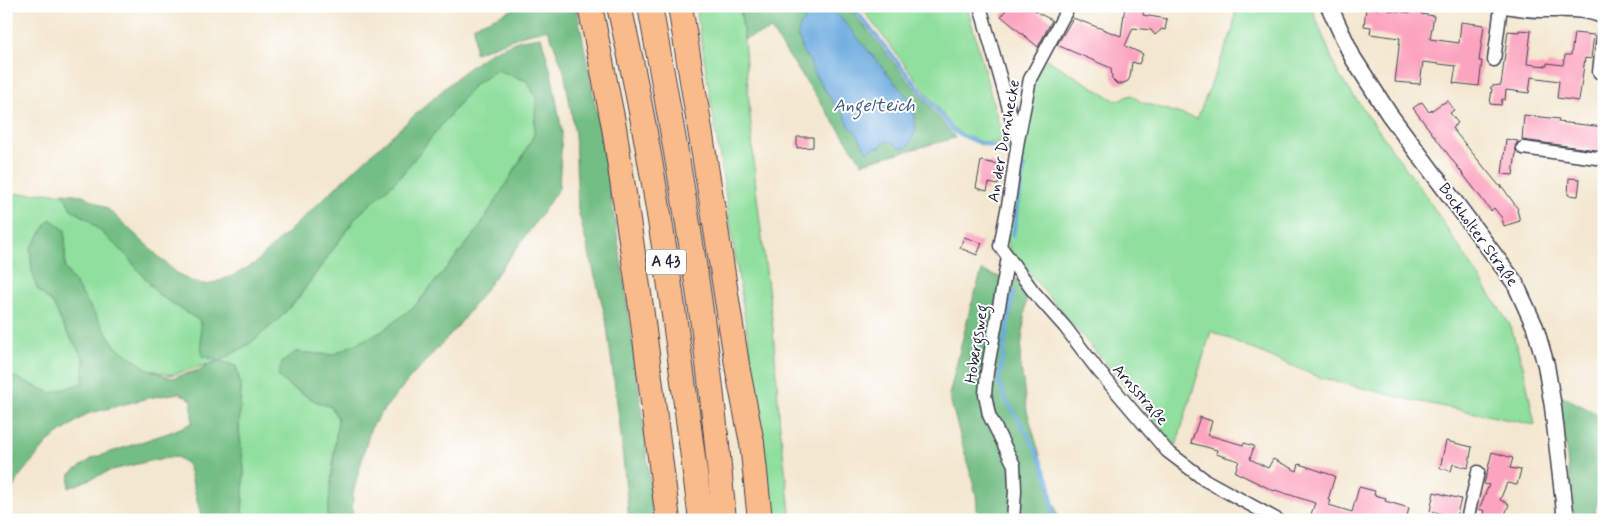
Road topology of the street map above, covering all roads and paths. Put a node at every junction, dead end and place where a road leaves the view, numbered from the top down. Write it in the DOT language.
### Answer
graph roads {
  1 [pos="590,6"];
  2 [pos="619,6"];
  3 [pos="650,6"];
  4 [pos="980,6"];
  5 [pos="1069,6"];
  6 [pos="1329,6"];
  7 [pos="1499,6"];
  8 [pos="681,9"];
  9 [pos="1604,18"];
  10 [pos="1604,29"];
  11 [pos="1494,60"];
  12 [pos="1599,72"];
  13 [pos="1018,140"];
  14 [pos="1523,148"];
  15 [pos="1604,159"];
  16 [pos="1008,258"];
  17 [pos="1478,472"];
  18 [pos="721,487"];
  19 [pos="668,520"];
  20 [pos="701,520"];
  21 [pos="724,520"];
  22 [pos="732,520"];
  23 [pos="760,520"];
  24 [pos="1013,520"];
  25 [pos="1278,520"];
  26 [pos="1467,520"];
  27 [pos="1566,520"];
  1 -- 19 [label="highway"];
  2 -- 20 [label="highway, A 43"];
  3 -- 18 [label="highway, A 43"];
  4 -- 13 [label="street"];
  5 -- 13 [label="street, An der Dornhecke"];
  6 -- 27 [label="street, Bockholter Straße"];
  7 -- 9 [label="street"];
  7 -- 11 [label="street"];
  8 -- 23 [label="highway"];
  10 -- 12 [label="street"];
  13 -- 16 [label="street, An der Dornhecke"];
  14 -- 15 [label="street"];
  16 -- 24 [label="street, Hobergsweg"];
  16 -- 25 [label="street, Arnsstraße"];
  17 -- 26 [label="street"];
  18 -- 21 [label="highway, A 43"];
  18 -- 22 [label="highway"];
}
